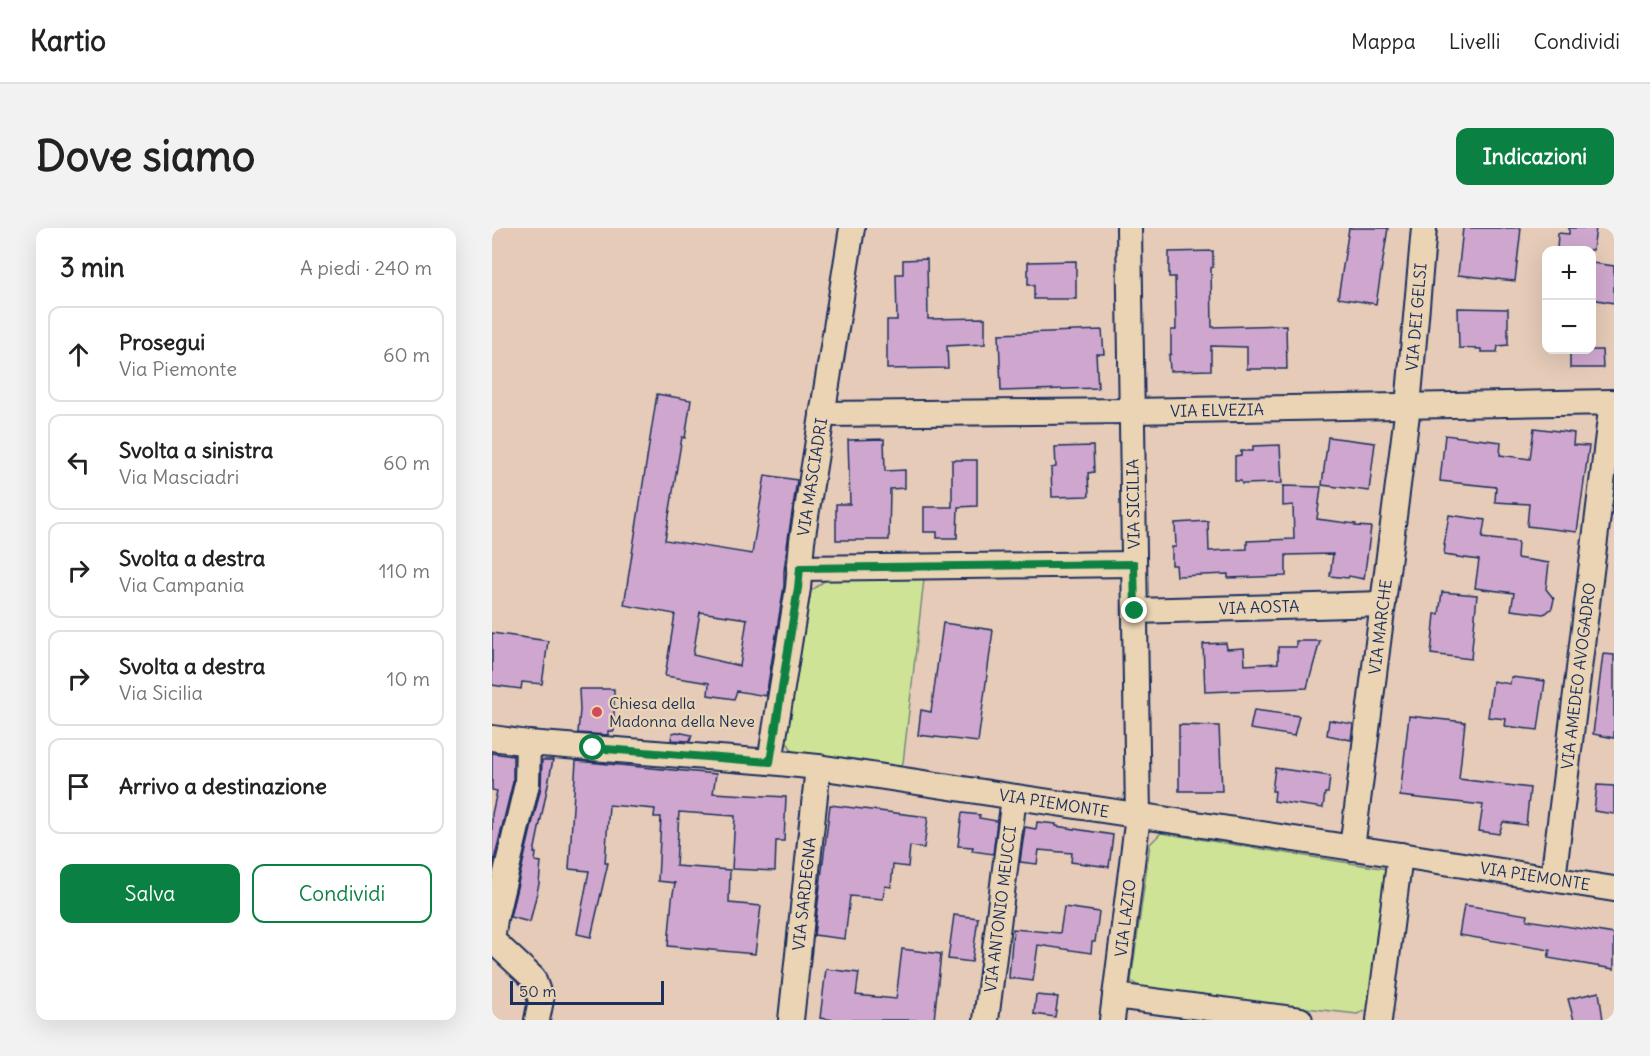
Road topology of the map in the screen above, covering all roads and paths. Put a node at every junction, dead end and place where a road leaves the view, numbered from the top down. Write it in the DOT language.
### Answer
graph roads {
  1 [pos="852,228"];
  2 [pos="1129,228"];
  3 [pos="1424,228"];
  4 [pos="1612,402"];
  5 [pos="1407,406"];
  6 [pos="1132,411"];
  7 [pos="822,414"];
  8 [pos="1134,564"];
  9 [pos="800,568"];
  10 [pos="1383,603"];
  11 [pos="1135,611"];
  12 [pos="492,738"];
  13 [pos="528,743"];
  14 [pos="770,762"];
  15 [pos="818,767"];
  16 [pos="1014,797"];
  17 [pos="1138,816"];
  18 [pos="1352,848"];
  19 [pos="1401,855"];
  20 [pos="1553,879"];
  21 [pos="1614,889"];
  22 [pos="492,939"];
  23 [pos="1116,996"];
  24 [pos="537,1020"];
  25 [pos="791,1020"];
  26 [pos="986,1020"];
  27 [pos="1112,1020"];
  28 [pos="1300,1020"];
  29 [pos="1379,1020"];
  1 -- 7 [label="street, VIA MASCIADRI"];
  2 -- 6 [label="street, VIA SICILIA"];
  3 -- 5 [label="street, VIA DEI GELSI"];
  4 -- 5 [label="street, VIA ELVEZIA"];
  4 -- 20 [label="street, VIA AMEDEO AVOGADRO"];
  5 -- 6 [label="street, VIA ELVEZIA"];
  5 -- 10 [label="street, VIA MARCHE"];
  6 -- 7 [label="street, VIA ELVEZIA"];
  6 -- 8 [label="street, VIA SICILIA"];
  7 -- 9 [label="street, VIA MASCIADRI"];
  8 -- 9 [label="street"];
  8 -- 11 [label="street, VIA SICILIA"];
  9 -- 14 [label="street, VIA MASCIADRI"];
  10 -- 11 [label="street, VIA AOSTA"];
  10 -- 18 [label="street, VIA MARCHE"];
  11 -- 17 [label="street, VIA SICILIA"];
  12 -- 13 [label="street, VIA PIEMONTE"];
  13 -- 14 [label="street, VIA PIEMONTE"];
  13 -- 22 [label="street"];
  14 -- 15 [label="street, VIA PIEMONTE"];
  15 -- 16 [label="street, VIA PIEMONTE"];
  15 -- 25 [label="street, VIA SARDEGNA"];
  16 -- 17 [label="street, VIA PIEMONTE"];
  16 -- 26 [label="street, VIA ANTONIO MEUCCI"];
  17 -- 18 [label="street, VIA PIEMONTE"];
  17 -- 23 [label="street, VIA LAZIO"];
  18 -- 19 [label="street, VIA PIEMONTE"];
  19 -- 20 [label="street, VIA PIEMONTE"];
  19 -- 29 [label="street"];
  20 -- 21 [label="street, VIA PIEMONTE"];
  22 -- 24 [label="street"];
  23 -- 27 [label="street, VIA LAZIO"];
  23 -- 28 [label="street"];
}
